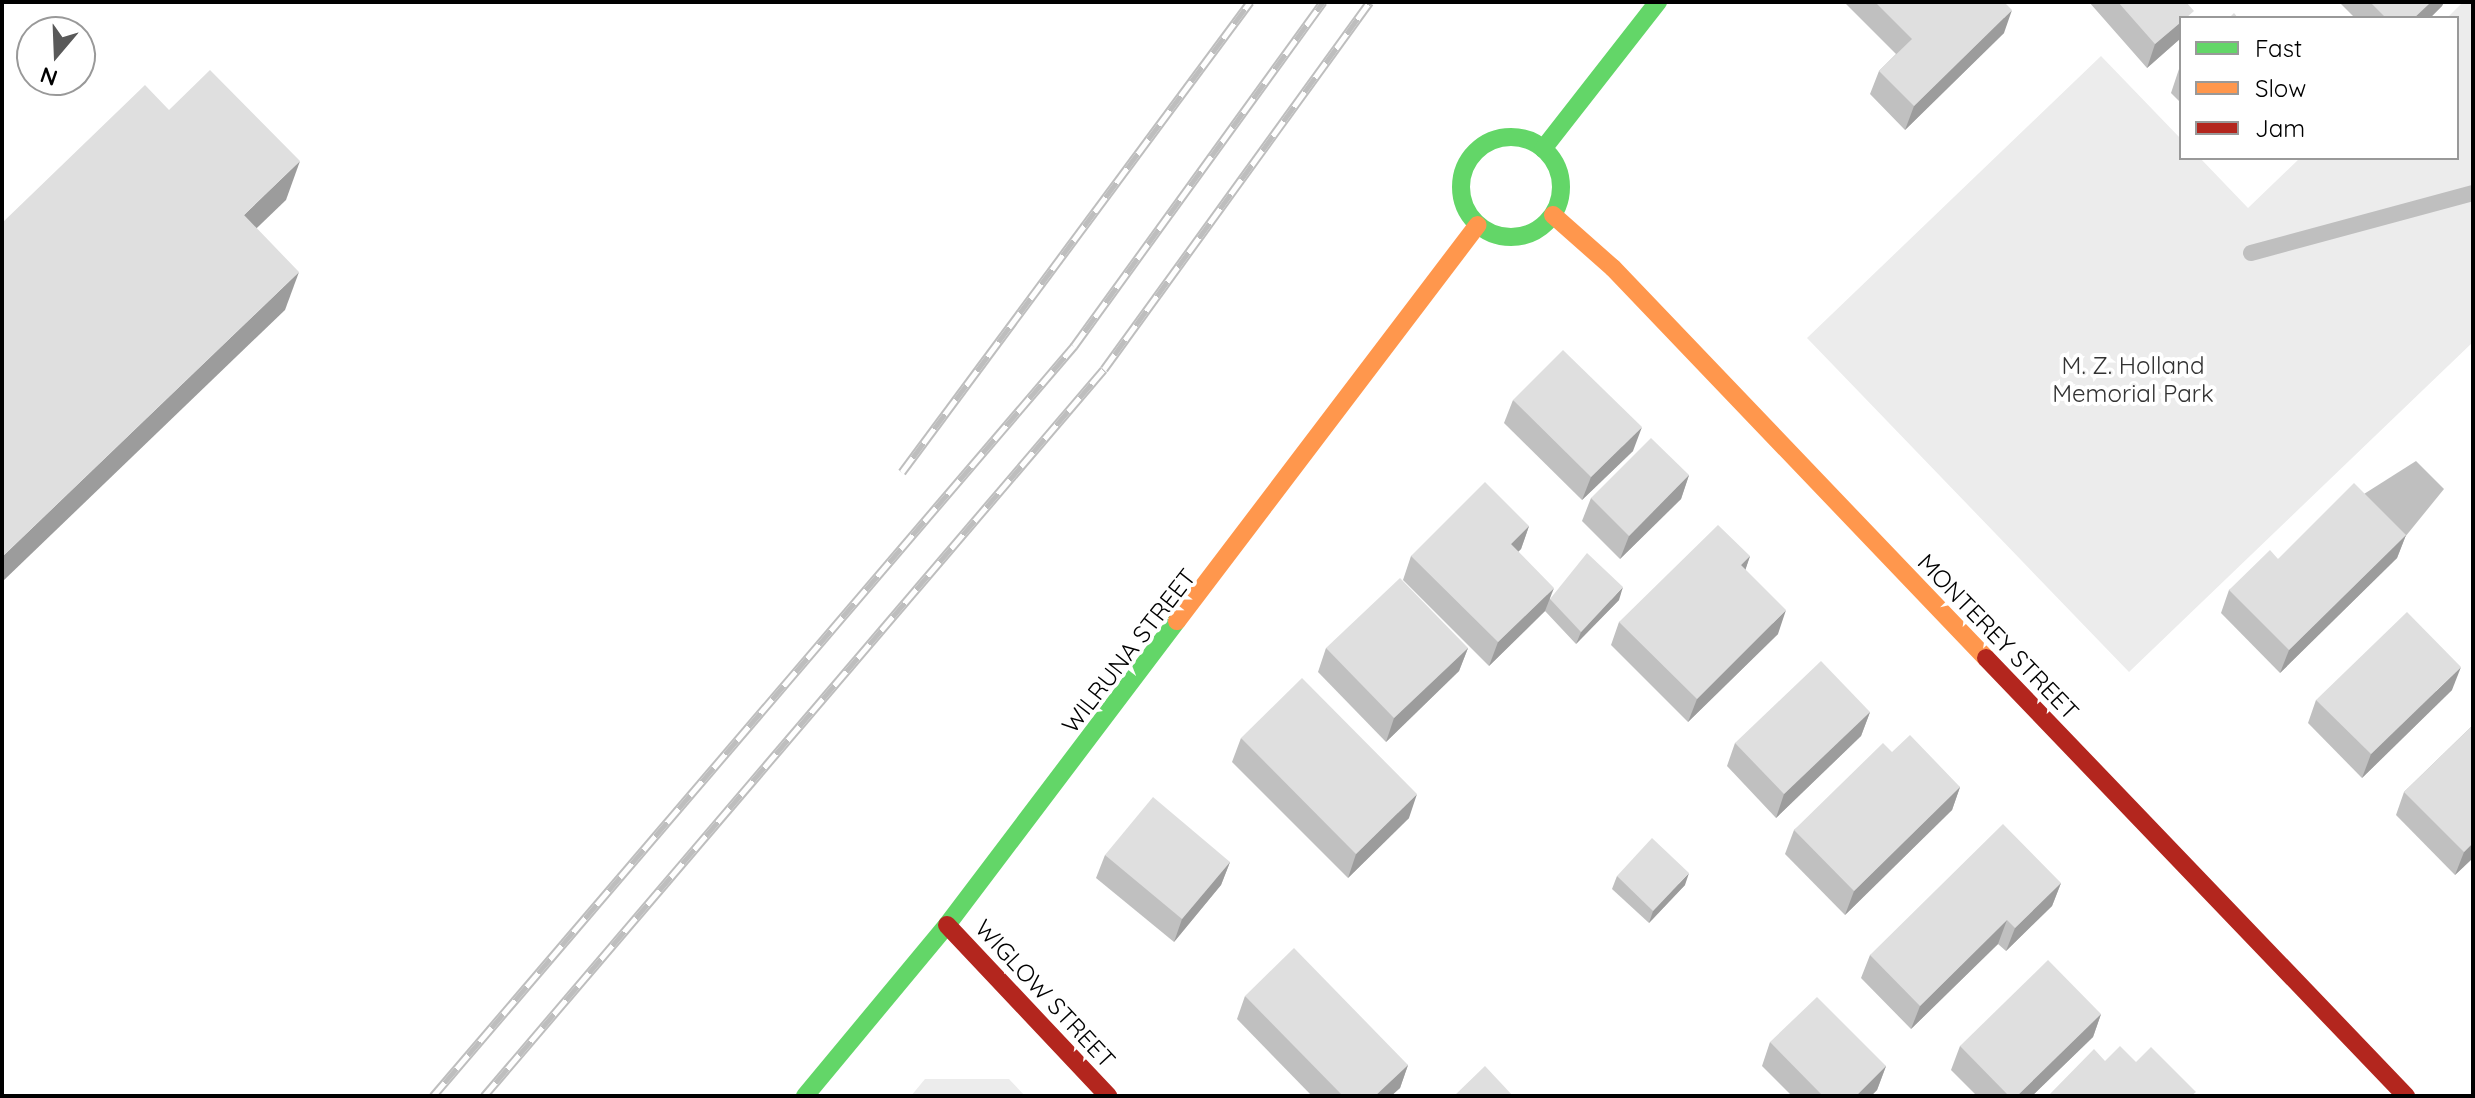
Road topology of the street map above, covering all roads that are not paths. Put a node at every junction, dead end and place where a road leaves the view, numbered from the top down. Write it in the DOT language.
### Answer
graph roads {
  1 [pos="1658,2"];
  2 [pos="1543,149"];
  3 [pos="1553,215"];
  4 [pos="1478,225"];
  5 [pos="947,925"];
  6 [pos="805,1096"];
  7 [pos="1108,1096"];
  8 [pos="2406,1096"];
  1 -- 2 [label="main road"];
  2 -- 3 [label="main road"];
  2 -- 4 [label="main road"];
  3 -- 4 [label="main road"];
  3 -- 8 [label="main road, MONTEREY STREET"];
  4 -- 5 [label="main road, WILRUNA STREET"];
  5 -- 6 [label="main road, WILRUNA STREET"];
  5 -- 7 [label="main road, WIGLOW STREET"];
}
